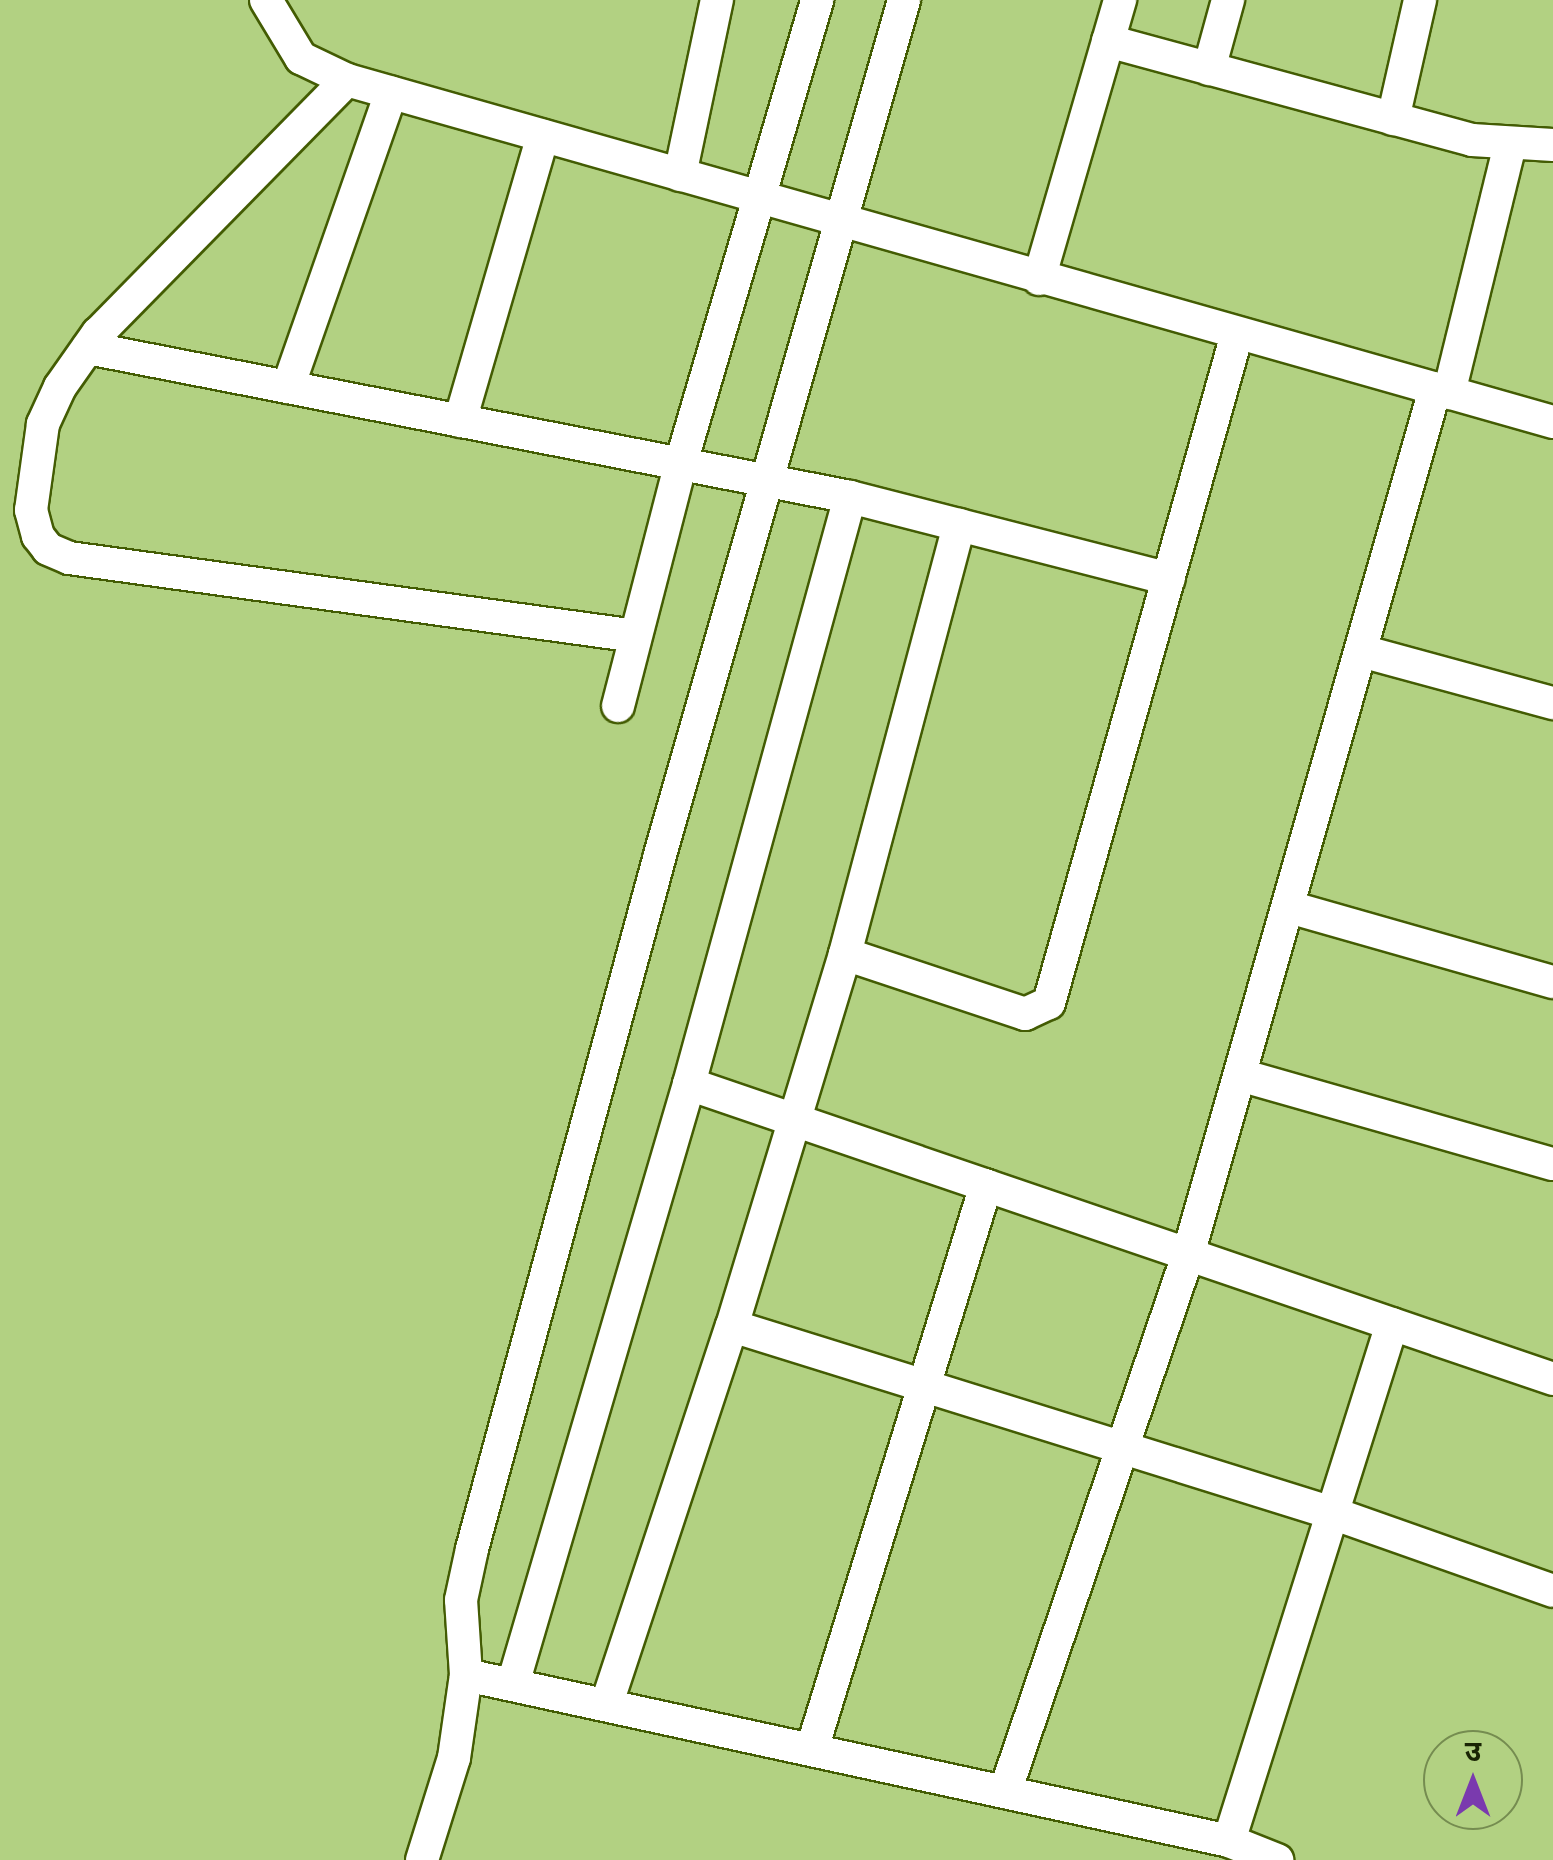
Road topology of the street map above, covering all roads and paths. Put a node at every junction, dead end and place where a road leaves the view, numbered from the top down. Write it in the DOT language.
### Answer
graph roads {
  1 [pos="266,0"];
  2 [pos="717,0"];
  3 [pos="817,0"];
  4 [pos="904,0"];
  5 [pos="1120,0"];
  6 [pos="1228,0"];
  7 [pos="1420,0"];
  8 [pos="1108,41"];
  9 [pos="1209,69"];
  10 [pos="347,80"];
  11 [pos="391,93"];
  12 [pos="1393,119"];
  13 [pos="543,136"];
  14 [pos="1553,145"];
  15 [pos="1510,146"];
  16 [pos="680,175"];
  17 [pos="762,198"];
  18 [pos="840,220"];
  19 [pos="1039,279"];
  20 [pos="1237,334"];
  21 [pos="88,348"];
  22 [pos="288,387"];
  23 [pos="1442,391"];
  24 [pos="460,420"];
  25 [pos="1553,422"];
  26 [pos="681,463"];
  27 [pos="767,480"];
  28 [pos="850,497"];
  29 [pos="960,525"];
  30 [pos="1169,579"];
  31 [pos="636,636"];
  32 [pos="1361,651"];
  33 [pos="1553,703"];
  34 [pos="618,706"];
  35 [pos="1289,907"];
  36 [pos="845,954"];
  37 [pos="1553,982"];
  38 [pos="1240,1075"];
  39 [pos="689,1084"];
  40 [pos="794,1120"];
  41 [pos="1553,1164"];
  42 [pos="986,1185"];
  43 [pos="1188,1255"];
  44 [pos="1392,1324"];
  45 [pos="732,1326"];
  46 [pos="1553,1379"];
  47 [pos="919,1384"];
  48 [pos="1123,1448"];
  49 [pos="1332,1513"];
  50 [pos="1553,1591"];
  51 [pos="466,1675"];
  52 [pos="513,1684"];
  53 [pos="607,1704"];
  54 [pos="812,1749"];
  55 [pos="1005,1792"];
  56 [pos="1230,1841"];
  57 [pos="422,1860"];
  58 [pos="1277,1860"];
  1 -- 10 [label="street"];
  2 -- 16 [label="street"];
  3 -- 17 [label="street"];
  4 -- 18 [label="street"];
  5 -- 8 [label="street"];
  6 -- 9 [label="street"];
  7 -- 12 [label="street"];
  8 -- 9 [label="street"];
  8 -- 19 [label="street"];
  9 -- 12 [label="street"];
  10 -- 11 [label="street"];
  10 -- 21 [label="street"];
  11 -- 13 [label="street"];
  11 -- 22 [label="street"];
  12 -- 15 [label="street"];
  13 -- 16 [label="street"];
  13 -- 24 [label="street"];
  14 -- 15 [label="street"];
  15 -- 23 [label="street"];
  16 -- 17 [label="street"];
  17 -- 18 [label="street"];
  17 -- 26 [label="street"];
  18 -- 19 [label="street"];
  18 -- 27 [label="street"];
  19 -- 20 [label="street"];
  20 -- 23 [label="street"];
  20 -- 30 [label="street"];
  21 -- 22 [label="street"];
  21 -- 31 [label="street"];
  22 -- 24 [label="street"];
  23 -- 25 [label="street"];
  23 -- 32 [label="street"];
  24 -- 26 [label="street"];
  26 -- 27 [label="street"];
  26 -- 31 [label="street"];
  27 -- 28 [label="street"];
  27 -- 51 [label="street"];
  28 -- 29 [label="street"];
  28 -- 39 [label="street"];
  29 -- 30 [label="street"];
  29 -- 36 [label="street"];
  30 -- 36 [label="street"];
  31 -- 34 [label="street"];
  32 -- 33 [label="street"];
  32 -- 35 [label="street"];
  35 -- 37 [label="street"];
  35 -- 38 [label="street"];
  36 -- 40 [label="street"];
  38 -- 41 [label="street"];
  38 -- 43 [label="street"];
  39 -- 40 [label="street"];
  39 -- 52 [label="street"];
  40 -- 42 [label="street"];
  40 -- 45 [label="street"];
  42 -- 43 [label="street"];
  42 -- 47 [label="street"];
  43 -- 44 [label="street"];
  43 -- 48 [label="street"];
  44 -- 46 [label="street"];
  44 -- 49 [label="street"];
  45 -- 47 [label="street"];
  45 -- 53 [label="street"];
  47 -- 48 [label="street"];
  47 -- 54 [label="street"];
  48 -- 49 [label="street"];
  48 -- 55 [label="street"];
  49 -- 50 [label="street"];
  49 -- 56 [label="street"];
  51 -- 52 [label="street"];
  51 -- 57 [label="street"];
  52 -- 53 [label="street"];
  53 -- 54 [label="street"];
  54 -- 55 [label="street"];
  55 -- 56 [label="street"];
  56 -- 58 [label="street"];
}
